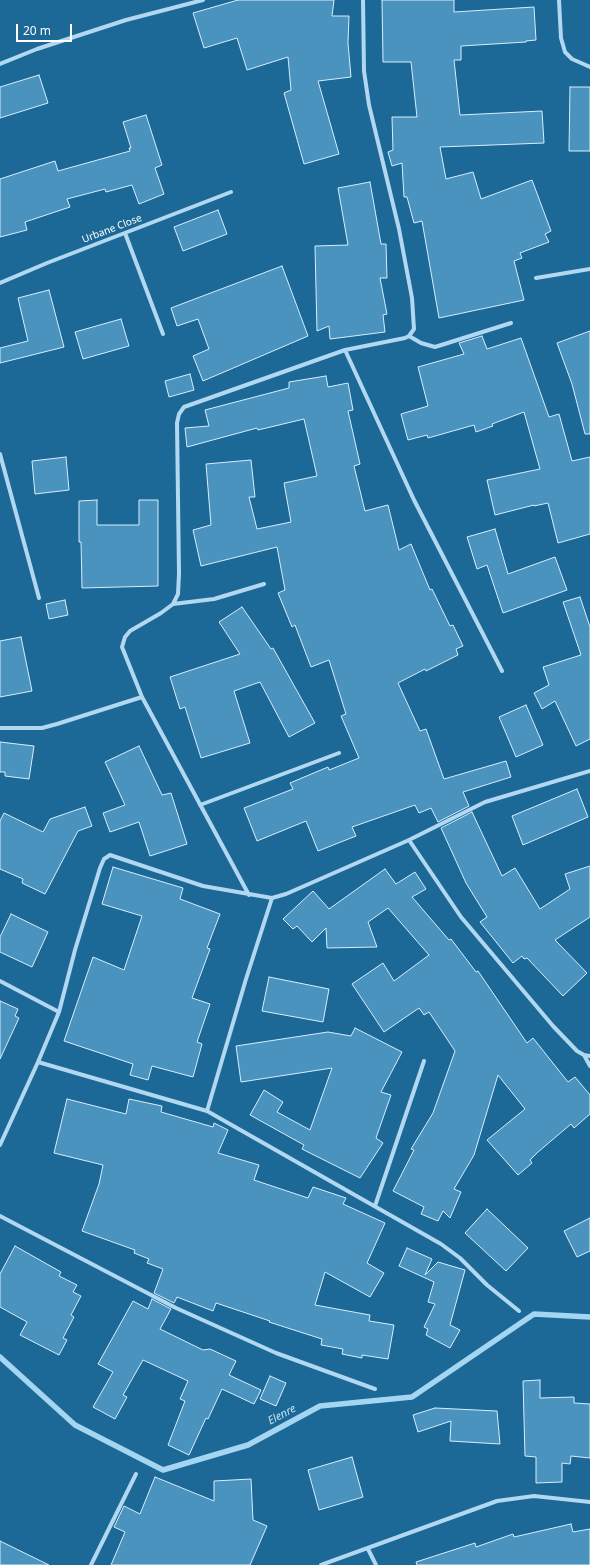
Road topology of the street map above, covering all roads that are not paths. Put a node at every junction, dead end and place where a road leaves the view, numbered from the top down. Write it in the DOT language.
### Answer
graph roads {
  1 [pos="203,0"];
  2 [pos="363,0"];
  3 [pos="559,0"];
  4 [pos="0,64"];
  5 [pos="590,67"];
  6 [pos="231,192"];
  7 [pos="125,233"];
  8 [pos="590,269"];
  9 [pos="536,278"];
  10 [pos="0,283"];
  11 [pos="511,323"];
  12 [pos="164,334"];
  13 [pos="409,336"];
  14 [pos="345,350"];
  15 [pos="0,454"];
  16 [pos="264,584"];
  17 [pos="39,598"];
  18 [pos="173,604"];
  19 [pos="502,671"];
  20 [pos="142,697"];
  21 [pos="0,728"];
  22 [pos="338,753"];
  23 [pos="590,771"];
  24 [pos="200,805"];
  25 [pos="409,840"];
  26 [pos="248,895"];
  27 [pos="272,898"];
  28 [pos="0,981"];
  29 [pos="59,1012"];
  30 [pos="584,1055"];
  31 [pos="590,1056"];
  32 [pos="424,1061"];
  33 [pos="38,1062"];
  34 [pos="590,1066"];
  35 [pos="207,1111"];
  36 [pos="0,1145"];
  37 [pos="375,1206"];
  38 [pos="0,1216"];
  39 [pos="519,1311"];
  40 [pos="375,1389"];
  41 [pos="136,1474"];
  42 [pos="590,1502"];
  43 [pos="368,1549"];
  44 [pos="91,1565"];
  45 [pos="321,1565"];
  46 [pos="376,1565"];
  1 -- 4 [label="street"];
  2 -- 13 [label="street"];
  3 -- 5 [label="street"];
  6 -- 7 [label="street, Urbane Close"];
  7 -- 10 [label="street, Urbane Close"];
  7 -- 12 [label="street"];
  8 -- 9 [label="street"];
  11 -- 13 [label="street"];
  13 -- 14 [label="street"];
  14 -- 18 [label="street"];
  14 -- 19 [label="street"];
  15 -- 17 [label="street"];
  16 -- 18 [label="street"];
  18 -- 20 [label="street"];
  20 -- 21 [label="street"];
  20 -- 24 [label="street"];
  22 -- 24 [label="street"];
  23 -- 25 [label="street"];
  24 -- 26 [label="street"];
  25 -- 27 [label="street"];
  25 -- 30 [label="street"];
  26 -- 27 [label="street"];
  26 -- 29 [label="street"];
  27 -- 35 [label="street"];
  28 -- 29 [label="street"];
  29 -- 33 [label="street"];
  30 -- 31 [label="street"];
  30 -- 34 [label="street"];
  32 -- 37 [label="street"];
  33 -- 35 [label="street"];
  33 -- 36 [label="street"];
  35 -- 37 [label="street"];
  37 -- 39 [label="street"];
  38 -- 40 [label="street"];
  41 -- 44 [label="street"];
  42 -- 43 [label="street"];
  43 -- 45 [label="street"];
  43 -- 46 [label="street"];
}
